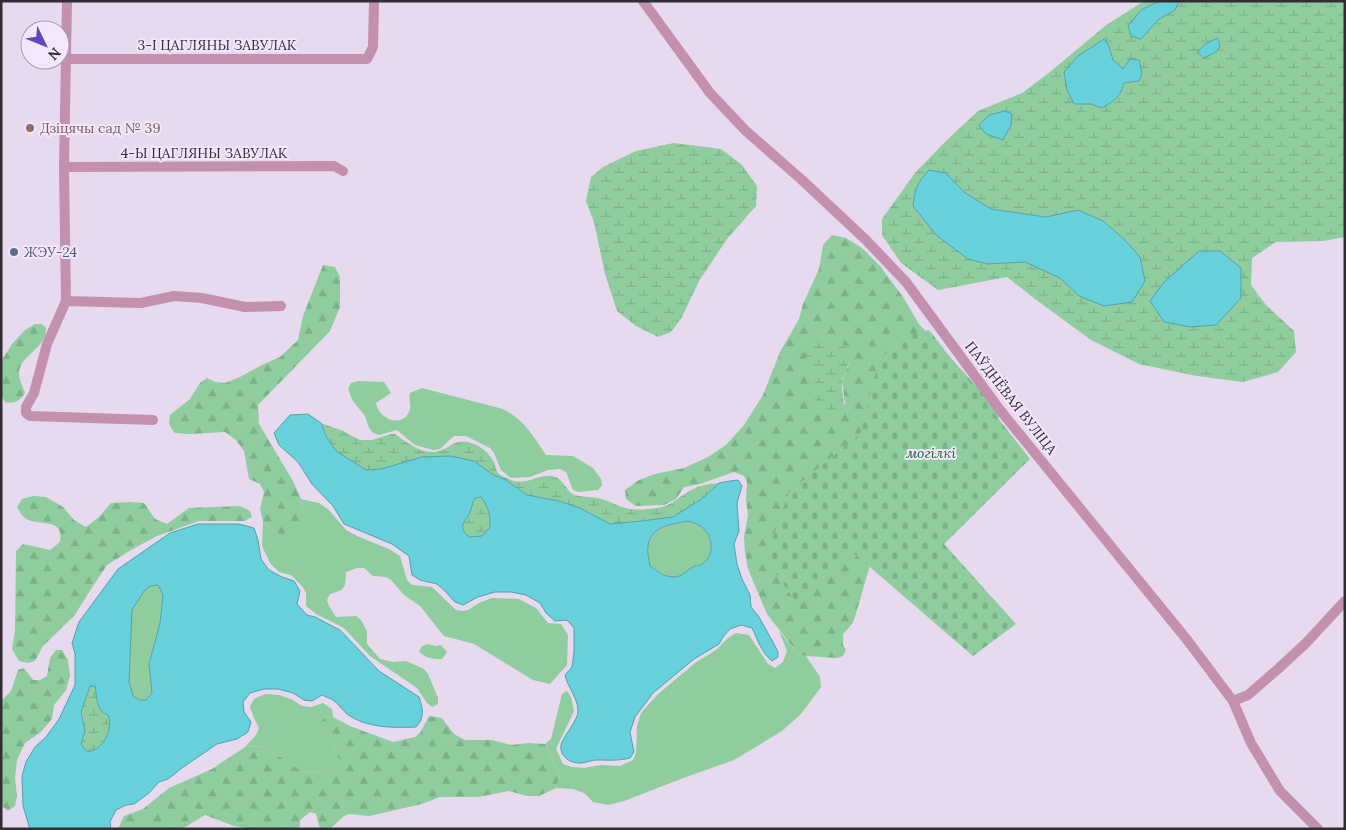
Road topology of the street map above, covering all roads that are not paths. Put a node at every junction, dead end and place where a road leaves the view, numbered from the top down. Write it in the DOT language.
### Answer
graph roads {
  1 [pos="67,1"];
  2 [pos="374,1"];
  3 [pos="643,1"];
  4 [pos="67,20"];
  5 [pos="70,60"];
  6 [pos="66,70"];
  7 [pos="64,167"];
  8 [pos="343,171"];
  9 [pos="66,301"];
  10 [pos="281,306"];
  11 [pos="153,420"];
  12 [pos="1345,601"];
  13 [pos="1233,701"];
  14 [pos="1318,829"];
  1 -- 4 [label="street"];
  2 -- 5 [label="street, 3-І ЦАГЛЯНЫ ЗАВУЛАК"];
  3 -- 13 [label="street, ПАЎДНЁВАЯ ВУЛІЦА"];
  6 -- 7 [label="street"];
  7 -- 8 [label="street, 4-Ы ЦАГЛЯНЫ ЗАВУЛАК"];
  7 -- 9 [label="street"];
  9 -- 10 [label="street"];
  9 -- 11 [label="street"];
  12 -- 13 [label="street"];
  13 -- 14 [label="street, ПАЎДНЁВАЯ ВУЛІЦА"];
}
